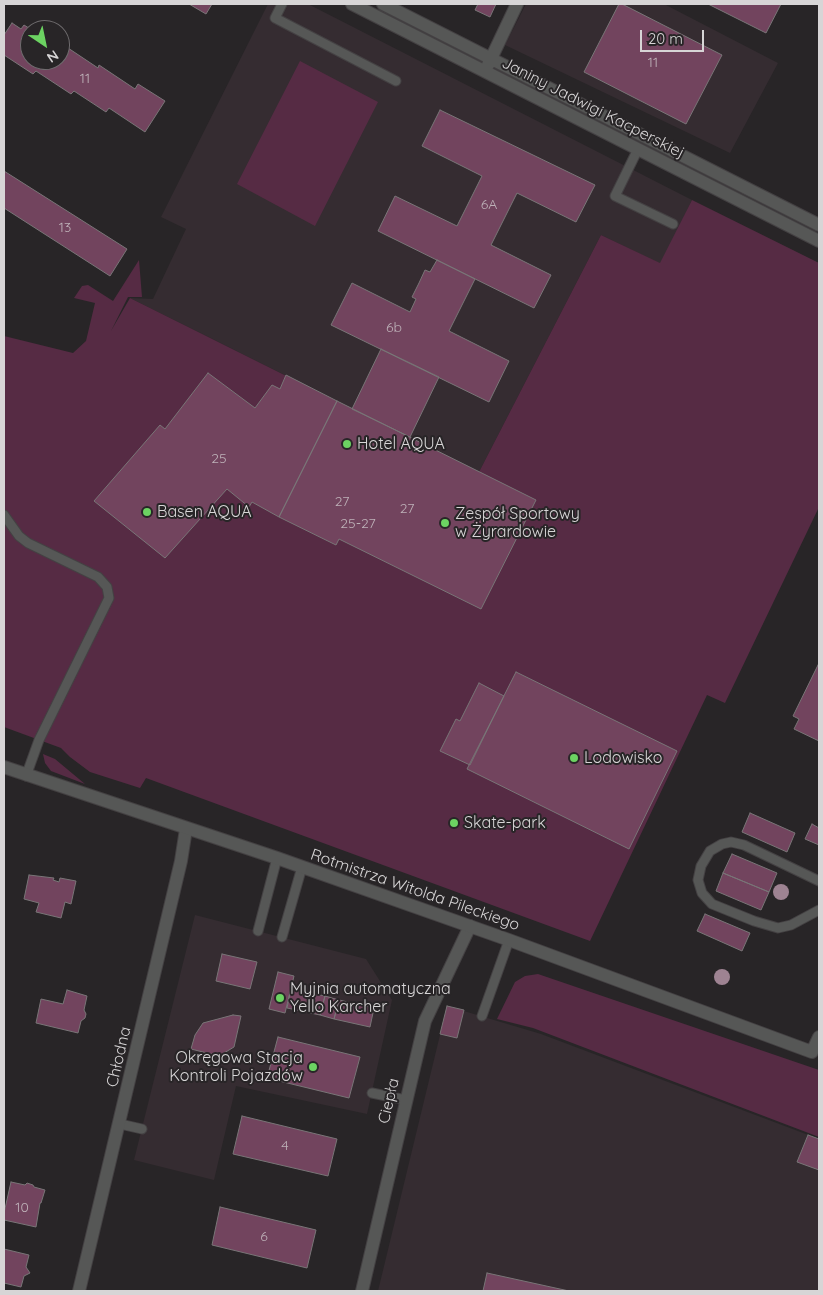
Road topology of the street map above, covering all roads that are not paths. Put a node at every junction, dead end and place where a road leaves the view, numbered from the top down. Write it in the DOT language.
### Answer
graph roads {
  1 [pos="282,4"];
  2 [pos="352,4"];
  3 [pos="383,4"];
  4 [pos="517,4"];
  5 [pos="491,58"];
  6 [pos="484,71"];
  7 [pos="396,81"];
  8 [pos="644,136"];
  9 [pos="638,149"];
  10 [pos="673,224"];
  11 [pos="819,225"];
  12 [pos="819,241"];
  13 [pos="4,515"];
  14 [pos="4,767"];
  15 [pos="26,776"];
  16 [pos="186,829"];
  17 [pos="277,858"];
  18 [pos="302,867"];
  19 [pos="819,881"];
  20 [pos="819,910"];
  21 [pos="470,926"];
  22 [pos="258,931"];
  23 [pos="282,937"];
  24 [pos="508,940"];
  25 [pos="482,1016"];
  26 [pos="819,1037"];
  27 [pos="816,1053"];
  28 [pos="372,1093"];
  29 [pos="406,1100"];
  30 [pos="120,1124"];
  31 [pos="142,1129"];
  32 [pos="79,1291"];
  33 [pos="362,1291"];
  1 -- 7 [label="lane"];
  2 -- 6 [label="street, Janiny Jadwigi Kacperskiej"];
  3 -- 5 [label="street, Janiny Jadwigi Kacperskiej"];
  4 -- 5 [label="street"];
  5 -- 6 [label="street"];
  5 -- 8 [label="street, Janiny Jadwigi Kacperskiej"];
  6 -- 9 [label="street, Janiny Jadwigi Kacperskiej"];
  8 -- 9 [label="street"];
  8 -- 11 [label="street, Janiny Jadwigi Kacperskiej"];
  9 -- 10 [label="lane"];
  9 -- 12 [label="street, Janiny Jadwigi Kacperskiej"];
  13 -- 15 [label="lane"];
  14 -- 15 [label="street, Rotmistrza Witolda Pileckiego"];
  15 -- 16 [label="street, Rotmistrza Witolda Pileckiego"];
  16 -- 17 [label="street, Rotmistrza Witolda Pileckiego"];
  16 -- 30 [label="street, Chłodna"];
  17 -- 18 [label="street, Rotmistrza Witolda Pileckiego"];
  17 -- 22 [label="lane"];
  18 -- 21 [label="street, Rotmistrza Witolda Pileckiego"];
  18 -- 23 [label="lane"];
  19 -- 20 [label="lane"];
  21 -- 24 [label="street, Rotmistrza Witolda Pileckiego"];
  21 -- 29 [label="street, Ciepła"];
  24 -- 25 [label="lane"];
  24 -- 27 [label="street, Rotmistrza Witolda Pileckiego"];
  26 -- 27 [label="street"];
  28 -- 29 [label="lane"];
  29 -- 33 [label="street, Ciepła"];
  30 -- 31 [label="lane"];
  30 -- 32 [label="street, Chłodna"];
}
